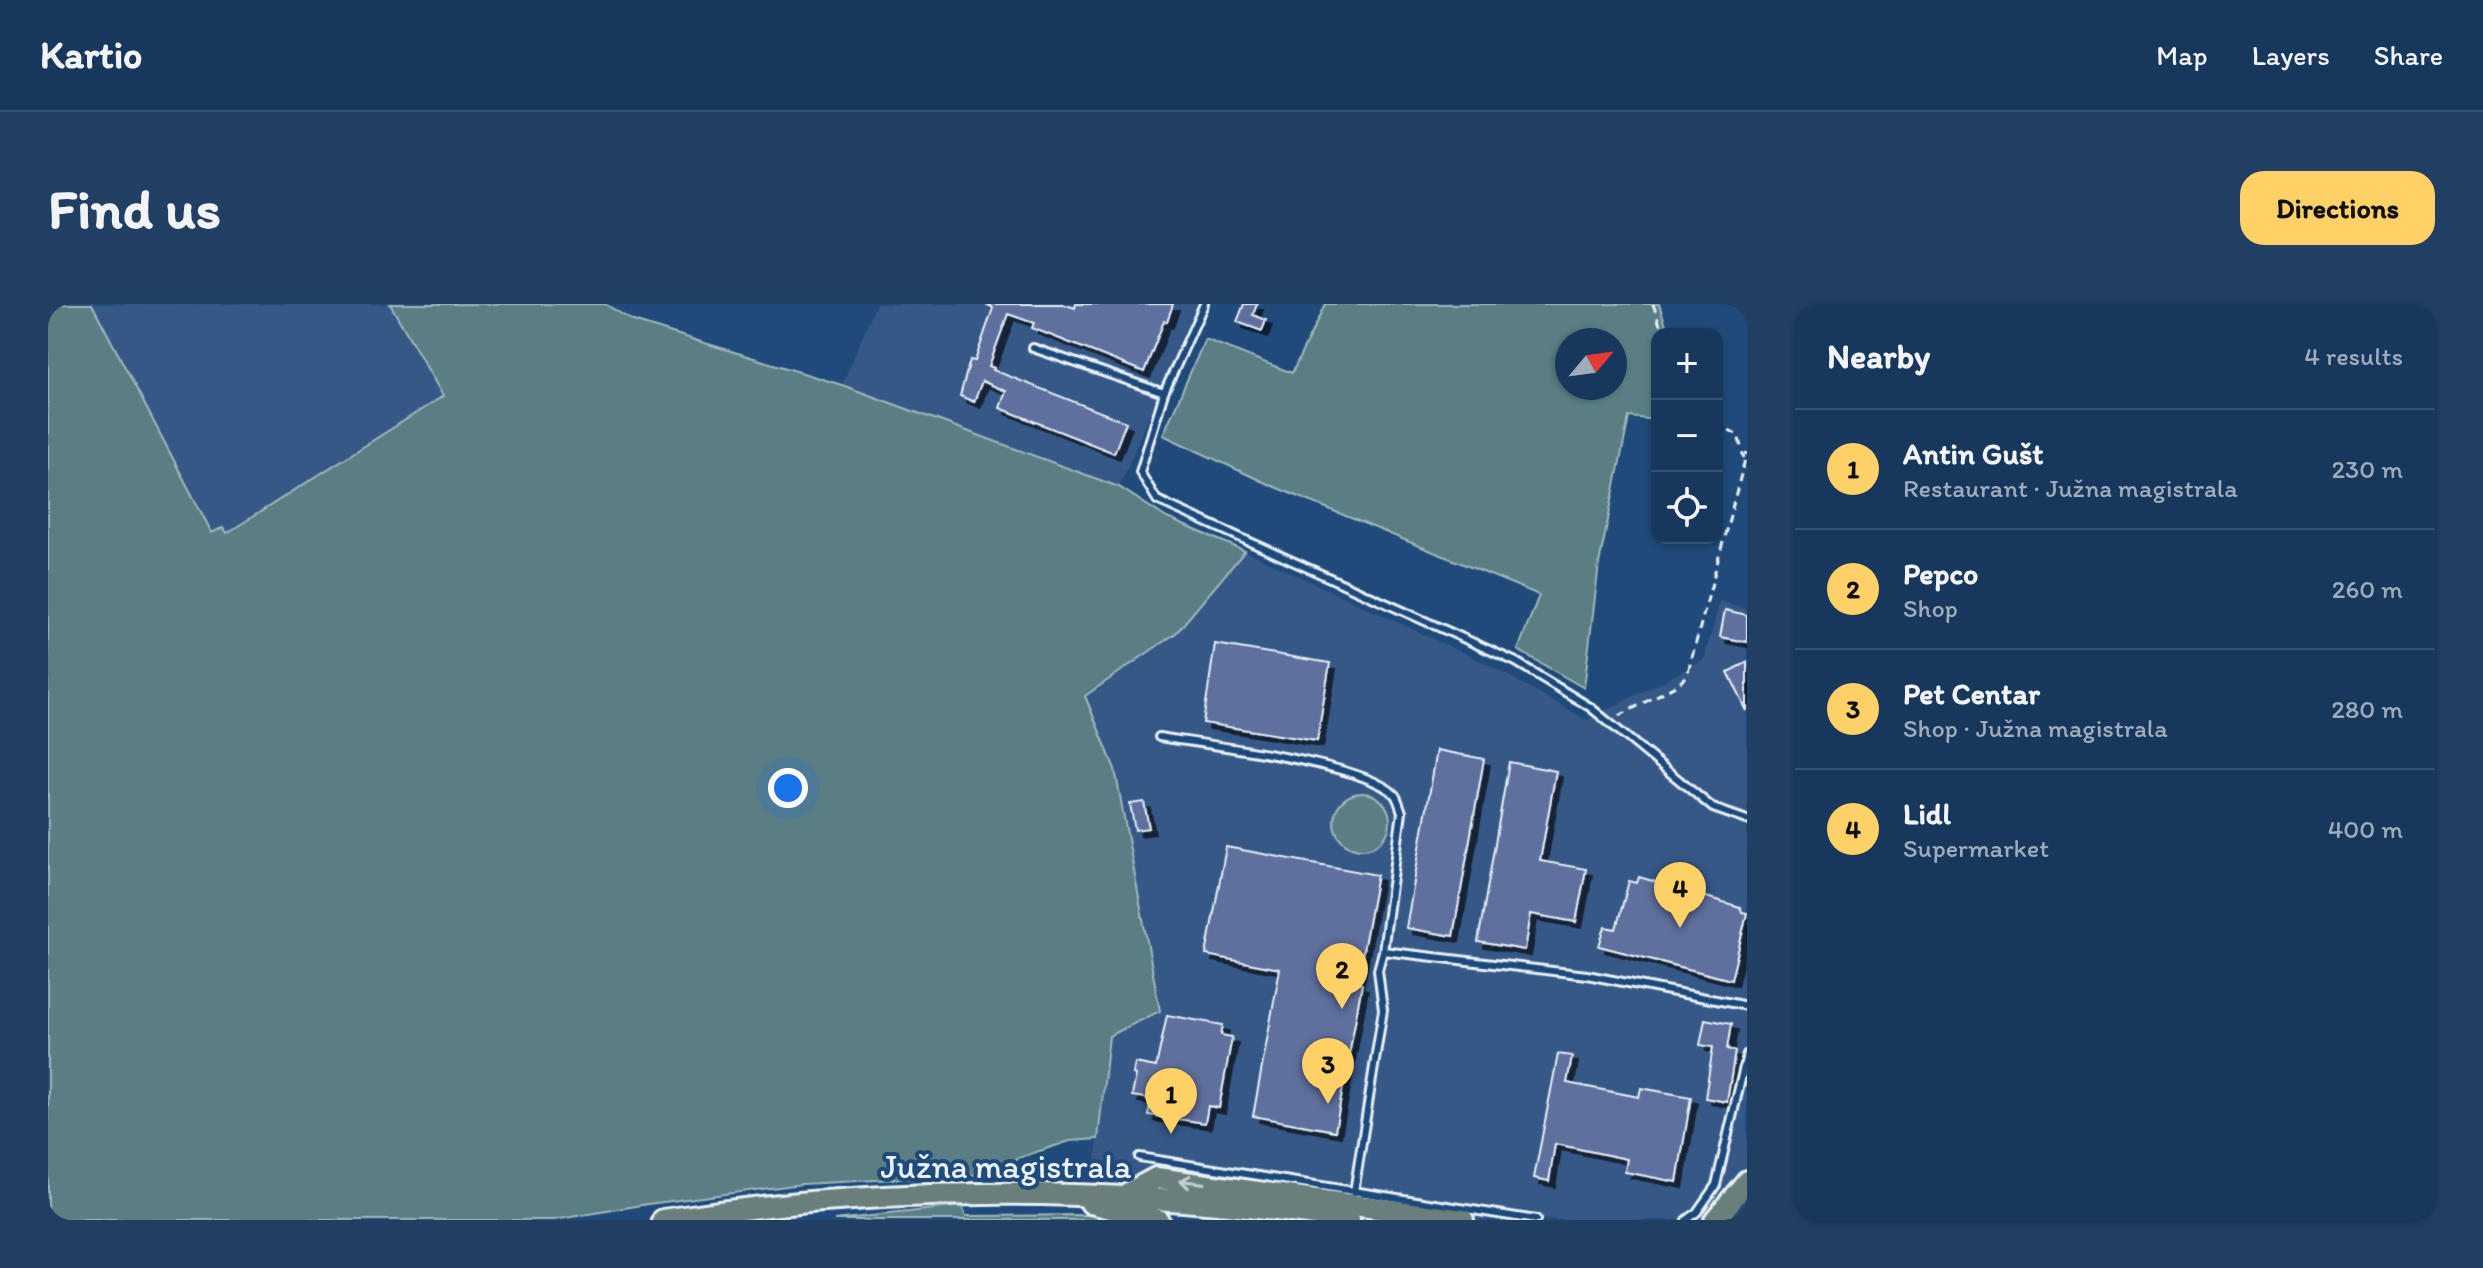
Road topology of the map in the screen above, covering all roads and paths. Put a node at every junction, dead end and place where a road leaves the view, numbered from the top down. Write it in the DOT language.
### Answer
graph roads {
  1 [pos="1204,304"];
  2 [pos="1653,304"];
  3 [pos="1661,328"];
  4 [pos="1033,348"];
  5 [pos="1164,393"];
  6 [pos="1723,426"];
  7 [pos="1747,452"];
  8 [pos="1745,460"];
  9 [pos="1608,721"];
  10 [pos="1159,737"];
  11 [pos="1747,820"];
  12 [pos="1383,951"];
  13 [pos="1747,1006"];
  14 [pos="1747,1054"];
  15 [pos="1139,1157"];
  16 [pos="1747,1181"];
  17 [pos="1354,1192"];
  18 [pos="1036,1193"];
  19 [pos="1123,1196"];
  20 [pos="1747,1198"];
  21 [pos="802,1204"];
  22 [pos="663,1220"];
  23 [pos="760,1220"];
  24 [pos="1158,1220"];
  25 [pos="1349,1220"];
  26 [pos="1463,1220"];
  27 [pos="1536,1220"];
  28 [pos="1686,1220"];
  29 [pos="1715,1220"];
  30 [pos="1740,1220"];
  1 -- 5 [label="lane"];
  2 -- 3 [label="path"];
  4 -- 5 [label="lane"];
  5 -- 9 [label="lane"];
  6 -- 8 [label="path"];
  7 -- 8 [label="path"];
  8 -- 9 [label="path"];
  9 -- 11 [label="lane"];
  10 -- 12 [label="lane"];
  12 -- 13 [label="lane"];
  12 -- 17 [label="lane"];
  14 -- 28 [label="lane"];
  15 -- 17 [label="lane"];
  16 -- 29 [label="main road"];
  17 -- 27 [label="lane"];
  18 -- 19 [label="main road, Južna magistrala"];
  18 -- 21 [label="main road, Južna magistrala"];
  18 -- 24 [label="main road"];
  19 -- 25 [label="main road, Južna magistrala"];
  26 -- 19 [label="main road, one-way"];
  20 -- 30 [label="street"];
  21 -- 22 [label="main road, Južna magistrala"];
  21 -- 23 [label="main road"];
}
